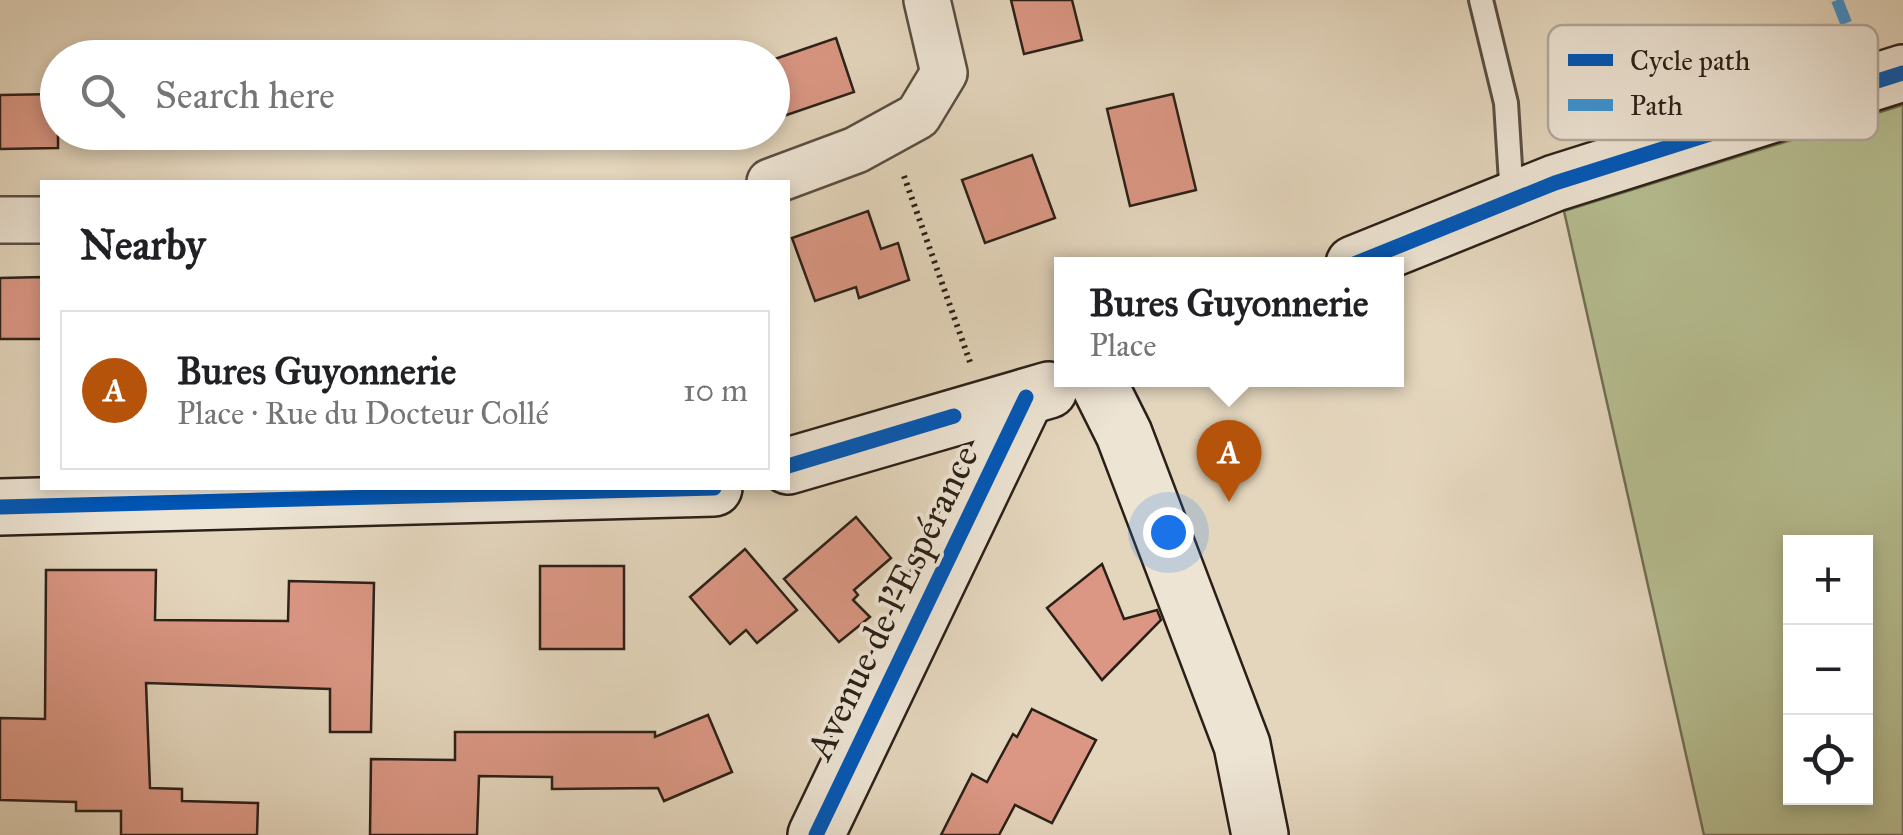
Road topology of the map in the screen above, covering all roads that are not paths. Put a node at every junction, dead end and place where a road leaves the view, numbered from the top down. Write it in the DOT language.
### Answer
graph roads {
  1 [pos="927,0"];
  2 [pos="1481,0"];
  3 [pos="1903,74"];
  4 [pos="1878,82"];
  5 [pos="1697,140"];
  6 [pos="775,180"];
  7 [pos="1512,199"];
  8 [pos="0,220"];
  9 [pos="40,220"];
  10 [pos="1371,257"];
  11 [pos="1055,387"];
  12 [pos="1100,387"];
  13 [pos="1006,403"];
  14 [pos="790,465"];
  15 [pos="639,490"];
  16 [pos="0,507"];
  17 [pos="816,835"];
  18 [pos="1260,835"];
  1 -- 6 [label="street"];
  2 -- 7 [label="lane"];
  3 -- 4 [label="street"];
  5 -- 7 [label="street"];
  7 -- 10 [label="street"];
  8 -- 9 [label="street"];
  11 -- 13 [label="street"];
  12 -- 18 [label="street"];
  13 -- 14 [label="street"];
  13 -- 17 [label="street, Avenue de l'Espérance"];
  15 -- 16 [label="street"];
}
